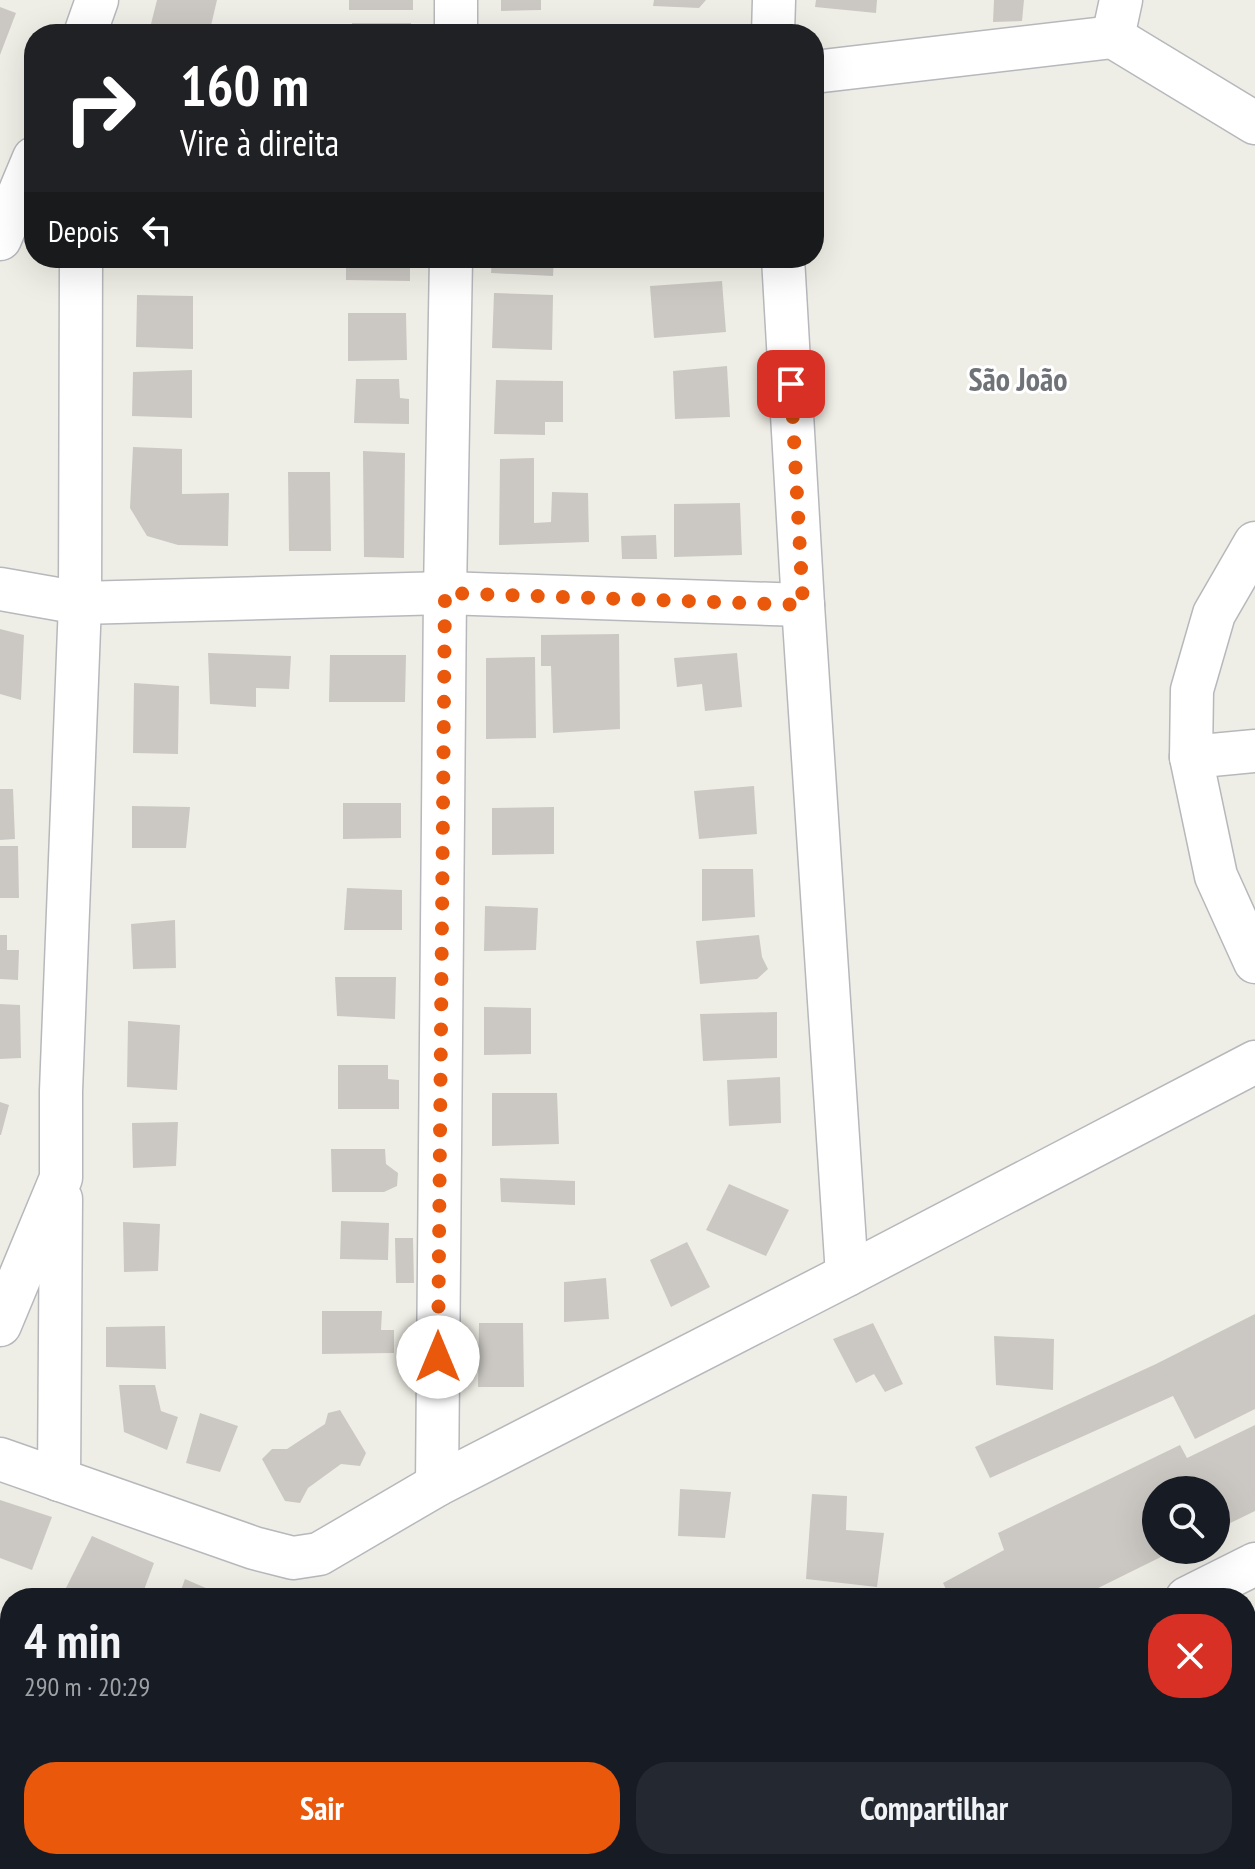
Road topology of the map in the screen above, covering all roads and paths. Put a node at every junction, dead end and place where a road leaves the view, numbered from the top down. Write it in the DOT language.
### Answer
graph roads {
  1 [pos="97,0"];
  2 [pos="456,0"];
  3 [pos="774,0"];
  4 [pos="1117,19"];
  5 [pos="89,24"];
  6 [pos="456,24"];
  7 [pos="773,24"];
  8 [pos="824,70"];
  9 [pos="1255,123"];
  10 [pos="24,182"];
  11 [pos="0,239"];
  12 [pos="81,268"];
  13 [pos="451,268"];
  14 [pos="784,268"];
  15 [pos="1255,543"];
  16 [pos="0,589"];
  17 [pos="445,593"];
  18 [pos="80,603"];
  19 [pos="803,605"];
  20 [pos="1255,751"];
  21 [pos="1191,757"];
  22 [pos="1255,962"];
  23 [pos="1255,1062"];
  24 [pos="61,1178"];
  25 [pos="847,1275"];
  26 [pos="0,1325"];
  27 [pos="0,1459"];
  28 [pos="59,1480"];
  29 [pos="437,1485"];
  30 [pos="1255,1564"];
  31 [pos="1207,1588"];
  1 -- 5 [label="street"];
  2 -- 6 [label="street"];
  3 -- 7 [label="street"];
  4 -- 8 [label="street"];
  4 -- 9 [label="street"];
  10 -- 11 [label="street"];
  12 -- 18 [label="street"];
  13 -- 17 [label="street"];
  14 -- 19 [label="street"];
  15 -- 21 [label="street"];
  16 -- 18 [label="street"];
  17 -- 18 [label="street"];
  17 -- 19 [label="street"];
  17 -- 29 [label="street"];
  18 -- 24 [label="street"];
  19 -- 25 [label="street"];
  20 -- 21 [label="street"];
  21 -- 22 [label="street"];
  23 -- 25 [label="street"];
  24 -- 26 [label="street"];
  24 -- 28 [label="street"];
  25 -- 29 [label="street"];
  27 -- 28 [label="street"];
  28 -- 29 [label="street"];
  30 -- 31 [label="street"];
}
